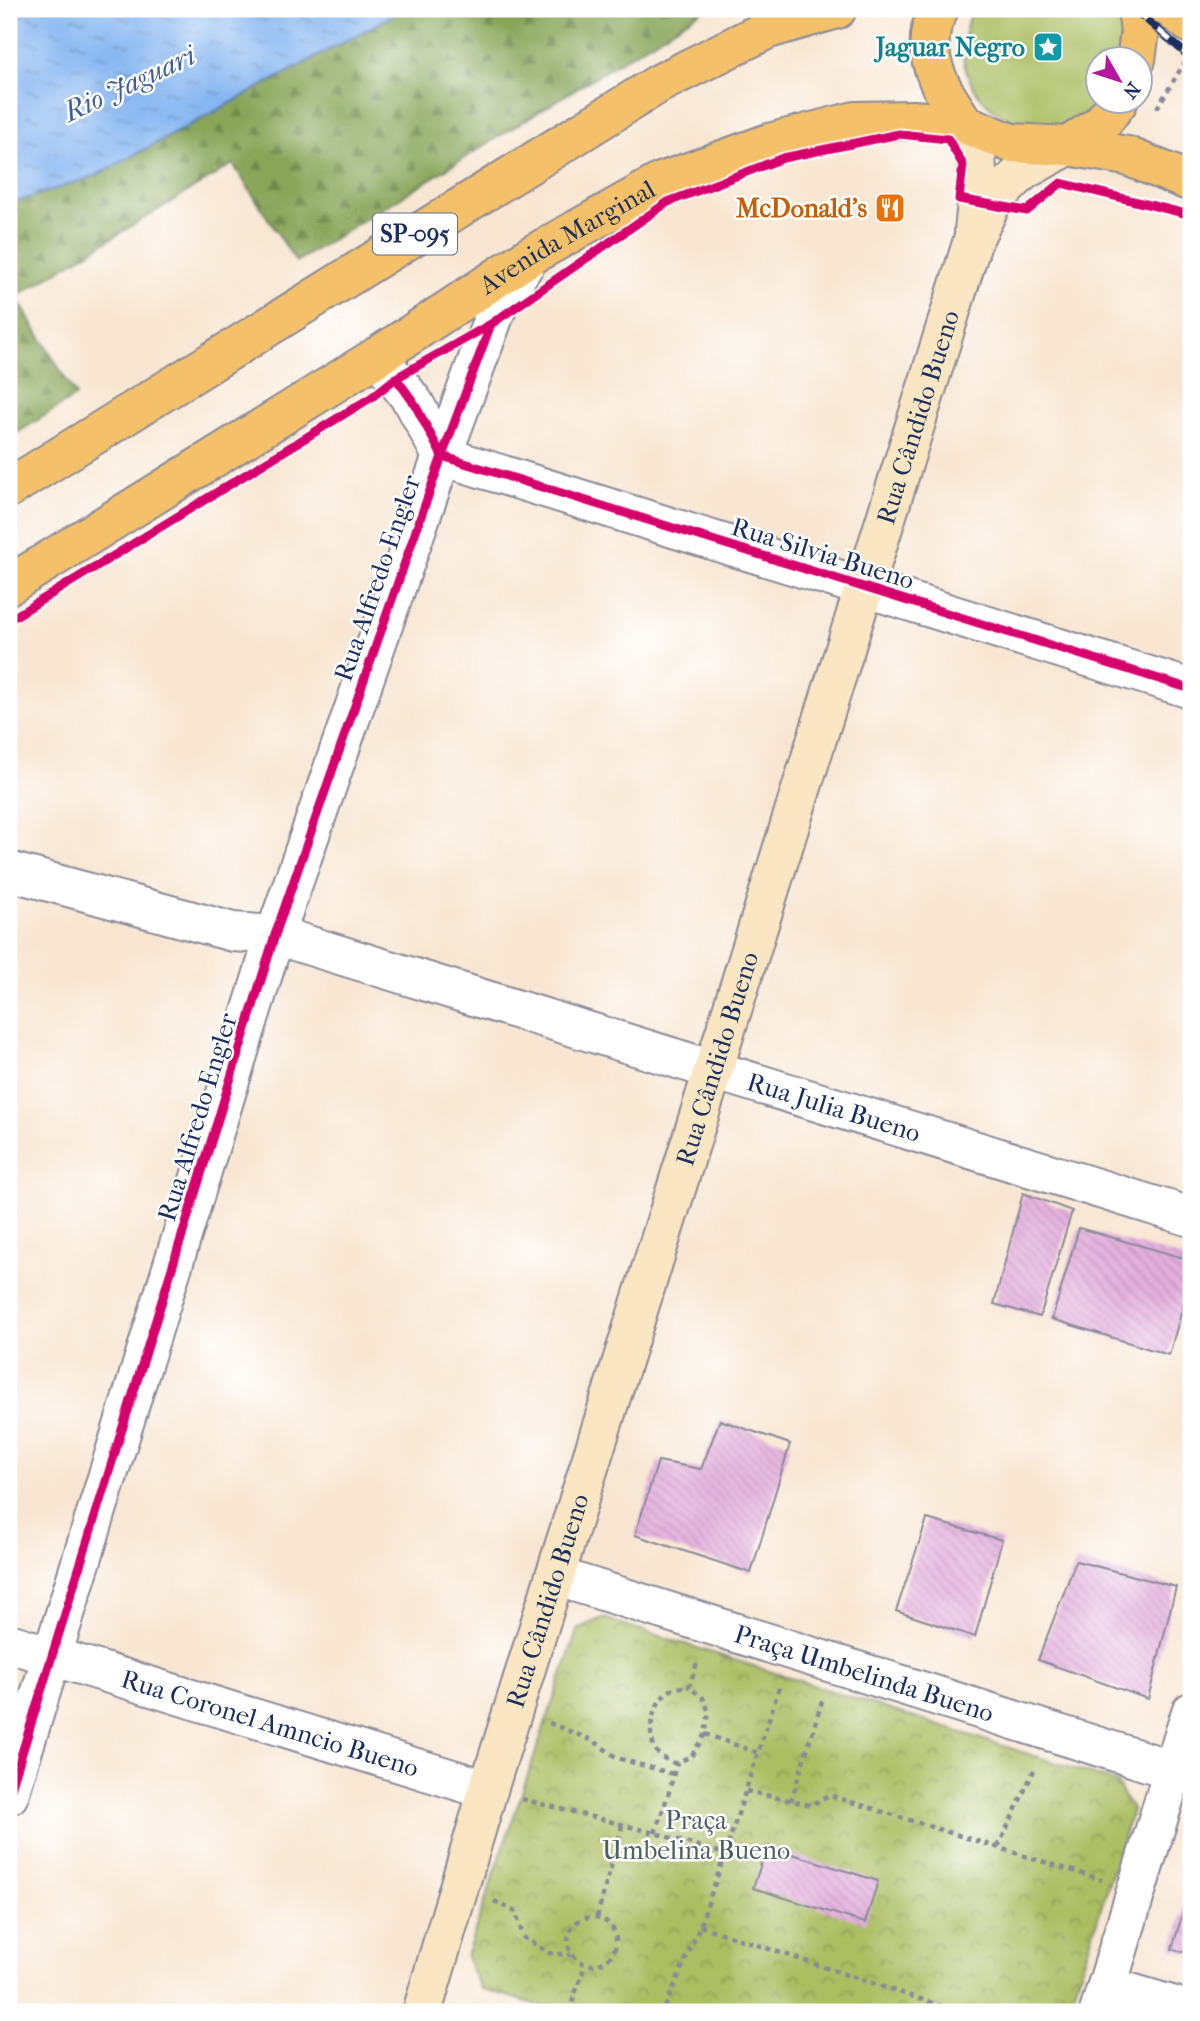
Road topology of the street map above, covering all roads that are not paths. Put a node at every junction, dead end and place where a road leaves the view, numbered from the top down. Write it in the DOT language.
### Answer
graph roads {
  1 [pos="837,9"];
  2 [pos="939,9"];
  3 [pos="1137,9"];
  4 [pos="1171,9"];
  5 [pos="1191,39"];
  6 [pos="1138,46"];
  7 [pos="1107,116"];
  8 [pos="965,124"];
  9 [pos="1068,146"];
  10 [pos="1191,182"];
  11 [pos="973,240"];
  12 [pos="530,256"];
  13 [pos="378,356"];
  14 [pos="442,456"];
  15 [pos="9,488"];
  16 [pos="9,585"];
  17 [pos="864,588"];
  18 [pos="1191,689"];
  19 [pos="9,871"];
  20 [pos="275,935"];
  21 [pos="713,1070"];
  22 [pos="1191,1217"];
  23 [pos="555,1576"];
  24 [pos="9,1643"];
  25 [pos="51,1656"];
  26 [pos="1191,1712"];
  27 [pos="1173,1770"];
  28 [pos="488,1790"];
  29 [pos="9,1795"];
  30 [pos="1103,1999"];
  31 [pos="426,2011"];
  32 [pos="1191,2011"];
  1 -- 15 [label="main road, SP-095"];
  2 -- 8 [label="main road"];
  3 -- 6 [label="main road"];
  4 -- 5 [label="main road"];
  7 -- 9 [label="main road"];
  8 -- 9 [label="main road, Avenida Marginal"];
  8 -- 11 [label="main road"];
  8 -- 12 [label="main road, Avenida Marginal"];
  9 -- 10 [label="main road, Avenida Marginal"];
  9 -- 11 [label="main road, Rua Cândido Bueno"];
  11 -- 17 [label="main road, Rua Cândido Bueno"];
  12 -- 13 [label="main road, Avenida Marginal"];
  12 -- 14 [label="street, Rua Alfredo Engler"];
  13 -- 14 [label="street"];
  13 -- 16 [label="main road, Avenida Marginal"];
  14 -- 17 [label="street, Rua Silvia Bueno"];
  14 -- 20 [label="street, Rua Alfredo Engler"];
  17 -- 18 [label="street, Rua Silvia Bueno"];
  17 -- 21 [label="main road, Rua Cândido Bueno"];
  19 -- 20 [label="street, Rua Julia Bueno"];
  20 -- 21 [label="street, Rua Julia Bueno"];
  20 -- 25 [label="street, Rua Alfredo Engler"];
  21 -- 22 [label="street, Rua Julia Bueno"];
  21 -- 23 [label="main road, Rua Cândido Bueno"];
  23 -- 27 [label="street, Praça Umbelinda Bueno"];
  23 -- 28 [label="main road, Rua Cândido Bueno"];
  24 -- 25 [label="street, Rua Coronel Amncio Bueno"];
  25 -- 28 [label="street, Rua Coronel Amncio Bueno"];
  25 -- 29 [label="street, Rua Alfredo Engler"];
  26 -- 27 [label="street"];
  27 -- 30 [label="street"];
  28 -- 31 [label="main road, Rua Cândido Bueno"];
  30 -- 32 [label="street"];
}
